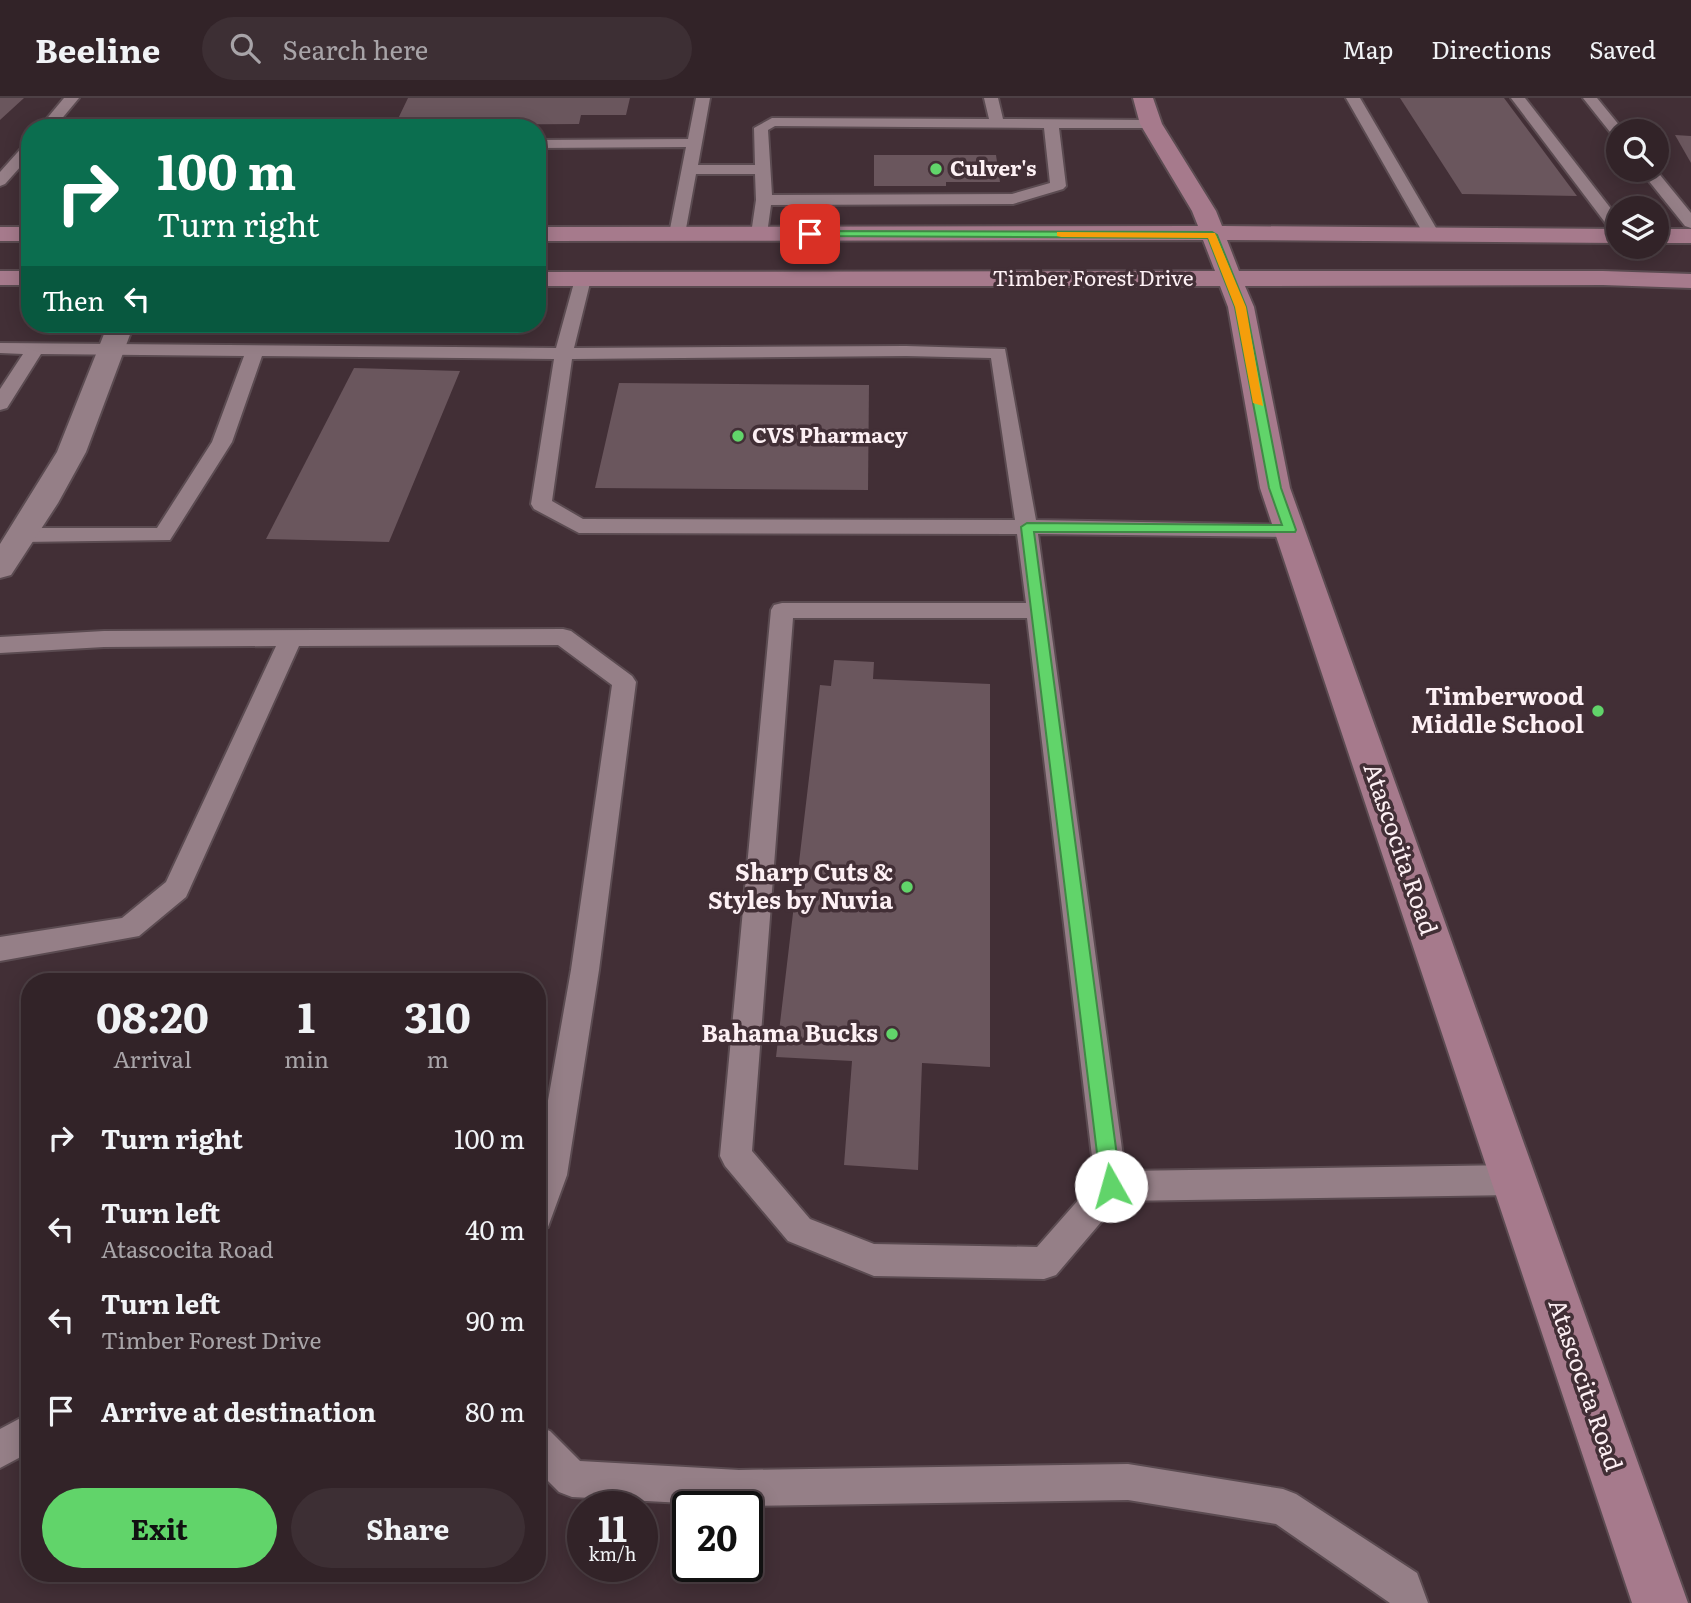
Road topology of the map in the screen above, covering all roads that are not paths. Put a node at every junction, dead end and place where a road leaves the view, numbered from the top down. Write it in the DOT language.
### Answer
graph roads {
  1 [pos="72,98"];
  2 [pos="703,98"];
  3 [pos="991,98"];
  4 [pos="1143,98"];
  5 [pos="1353,98"];
  6 [pos="1518,98"];
  7 [pos="1590,98"];
  8 [pos="54,119"];
  9 [pos="1607,119"];
  10 [pos="997,123"];
  11 [pos="1051,124"];
  12 [pos="1152,124"];
  13 [pos="695,143"];
  14 [pos="546,144"];
  15 [pos="21,157"];
  16 [pos="763,169"];
  17 [pos="690,170"];
  18 [pos="0,181"];
  19 [pos="1658,182"];
  20 [pos="764,200"];
  21 [pos="1606,213"];
  22 [pos="1691,223"];
  23 [pos="1431,233"];
  24 [pos="0,234"];
  25 [pos="21,234"];
  26 [pos="546,234"];
  27 [pos="677,234"];
  28 [pos="759,234"];
  29 [pos="1212,235"];
  30 [pos="1606,236"];
  31 [pos="1669,236"];
  32 [pos="1691,236"];
  33 [pos="0,278"];
  34 [pos="21,278"];
  35 [pos="1229,278"];
  36 [pos="546,279"];
  37 [pos="583,279"];
  38 [pos="1691,281"];
  39 [pos="116,333"];
  40 [pos="0,348"];
  41 [pos="35,349"];
  42 [pos="107,350"];
  43 [pos="255,351"];
  44 [pos="564,354"];
  45 [pos="0,404"];
  46 [pos="1027,527"];
  47 [pos="1290,530"];
  48 [pos="21,535"];
  49 [pos="0,568"];
  50 [pos="1038,611"];
  51 [pos="290,638"];
  52 [pos="0,645"];
  53 [pos="0,949"];
  54 [pos="1514,1180"];
  55 [pos="1111,1186"];
  56 [pos="546,1190"];
  57 [pos="21,1437"];
  58 [pos="0,1450"];
  59 [pos="546,1453"];
  60 [pos="1409,1603"];
  61 [pos="1660,1603"];
  1 -- 8 [label="lane"];
  2 -- 13 [label="lane"];
  3 -- 10 [label="lane"];
  4 -- 12 [label="main road, Atascocita Road"];
  5 -- 23 [label="lane"];
  6 -- 21 [label="lane"];
  7 -- 9 [label="lane"];
  10 -- 11 [label="lane"];
  10 -- 16 [label="lane"];
  11 -- 12 [label="lane"];
  11 -- 20 [label="lane"];
  12 -- 29 [label="main road, Atascocita Road"];
  13 -- 14 [label="lane"];
  13 -- 17 [label="lane"];
  15 -- 18 [label="lane"];
  16 -- 17 [label="lane"];
  16 -- 20 [label="lane"];
  17 -- 27 [label="lane"];
  19 -- 22 [label="lane"];
  20 -- 28 [label="lane"];
  23 -- 29 [label="main road, Timber Forest Drive"];
  23 -- 30 [label="main road, Timber Forest Drive"];
  24 -- 25 [label="main road"];
  26 -- 27 [label="main road, Timber Forest Drive"];
  27 -- 28 [label="main road, Timber Forest Drive"];
  28 -- 29 [label="main road, Timber Forest Drive"];
  29 -- 35 [label="main road, Atascocita Road"];
  31 -- 32 [label="main road"];
  33 -- 34 [label="main road"];
  35 -- 37 [label="main road, Timber Forest Drive"];
  35 -- 38 [label="main road, Timber Forest Drive"];
  35 -- 47 [label="main road, Atascocita Road"];
  36 -- 37 [label="main road, Timber Forest Drive"];
  37 -- 44 [label="lane"];
  39 -- 42 [label="street"];
  40 -- 41 [label="lane"];
  41 -- 42 [label="lane"];
  41 -- 45 [label="lane"];
  42 -- 43 [label="lane"];
  42 -- 48 [label="street"];
  43 -- 44 [label="lane"];
  43 -- 48 [label="lane"];
  44 -- 46 [label="lane"];
  44 -- 46 [label="lane"];
  46 -- 47 [label="lane"];
  46 -- 50 [label="lane"];
  47 -- 54 [label="main road, Atascocita Road"];
  48 -- 49 [label="street"];
  50 -- 55 [label="lane"];
  50 -- 55 [label="lane"];
  51 -- 52 [label="lane"];
  51 -- 53 [label="lane"];
  51 -- 56 [label="lane"];
  54 -- 55 [label="lane"];
  54 -- 61 [label="main road, Atascocita Road"];
  57 -- 58 [label="lane"];
  59 -- 60 [label="lane"];
}
